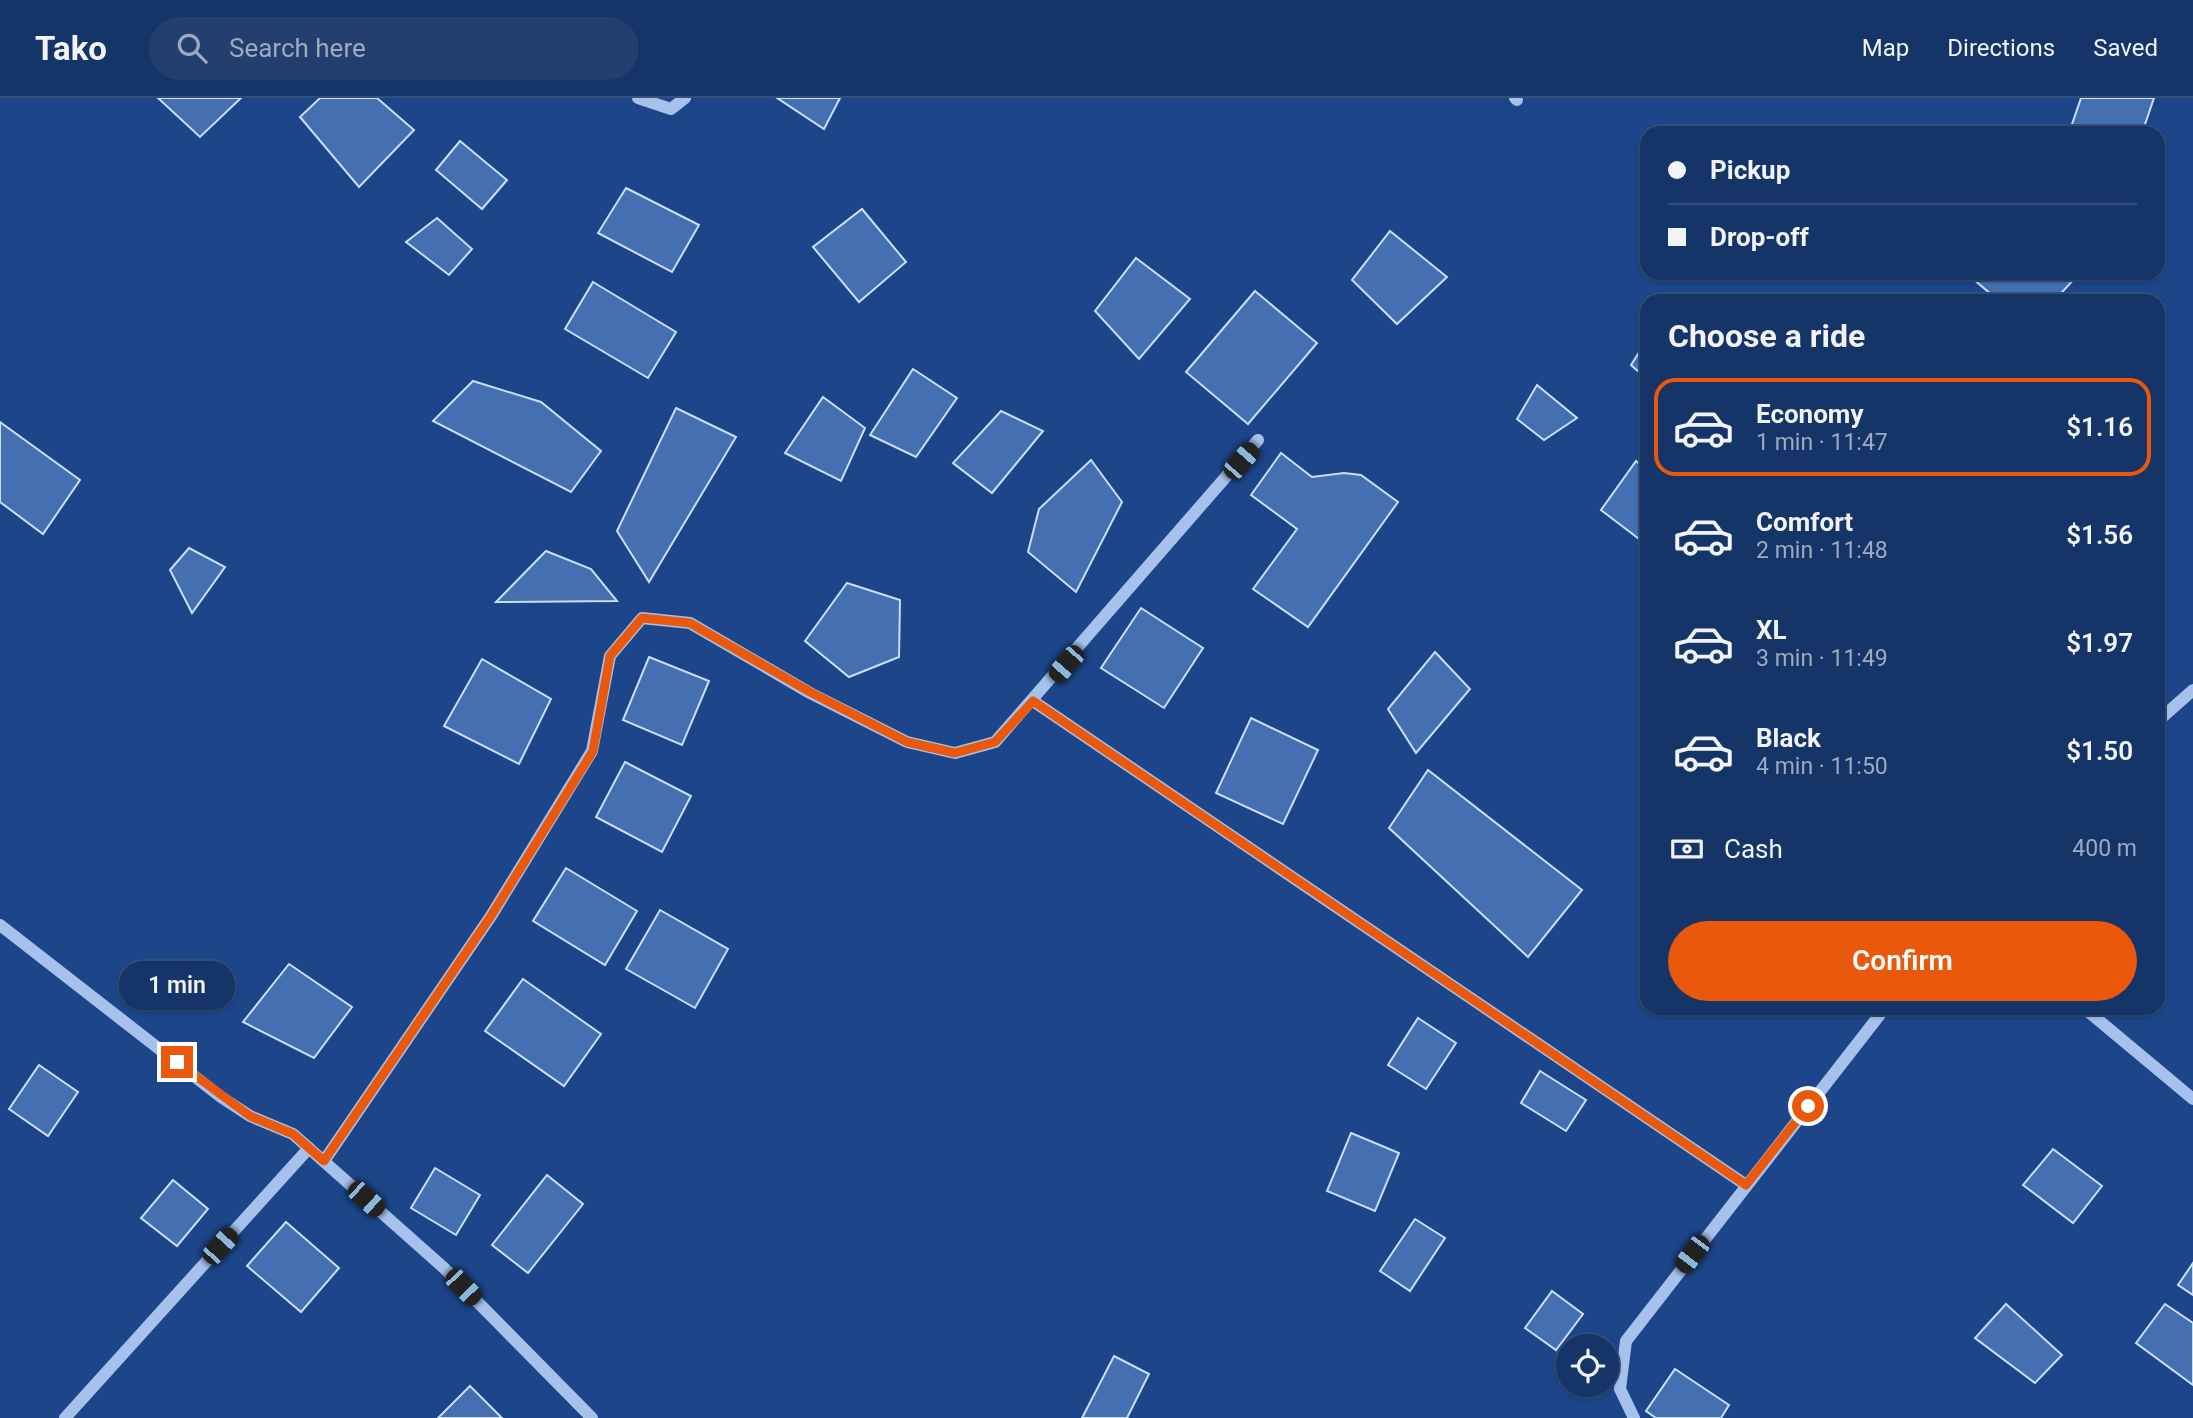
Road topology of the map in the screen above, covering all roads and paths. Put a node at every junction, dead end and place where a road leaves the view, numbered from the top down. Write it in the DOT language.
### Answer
graph roads {
  1 [pos="638,98"];
  2 [pos="685,98"];
  3 [pos="1258,440"];
  4 [pos="2193,690"];
  5 [pos="1033,701"];
  6 [pos="2165,715"];
  7 [pos="0,925"];
  8 [pos="1880,1015"];
  9 [pos="2092,1015"];
  10 [pos="2193,1098"];
  11 [pos="309,1148"];
  12 [pos="324,1161"];
  13 [pos="1746,1185"];
  14 [pos="65,1418"];
  15 [pos="592,1418"];
  16 [pos="1634,1418"];
  1 -- 2 [label="street"];
  3 -- 5 [label="street"];
  4 -- 6 [label="street"];
  5 -- 12 [label="street"];
  5 -- 13 [label="street"];
  7 -- 11 [label="street"];
  8 -- 13 [label="street"];
  9 -- 10 [label="street"];
  11 -- 12 [label="street"];
  11 -- 14 [label="street"];
  12 -- 15 [label="street"];
  13 -- 16 [label="street"];
}
